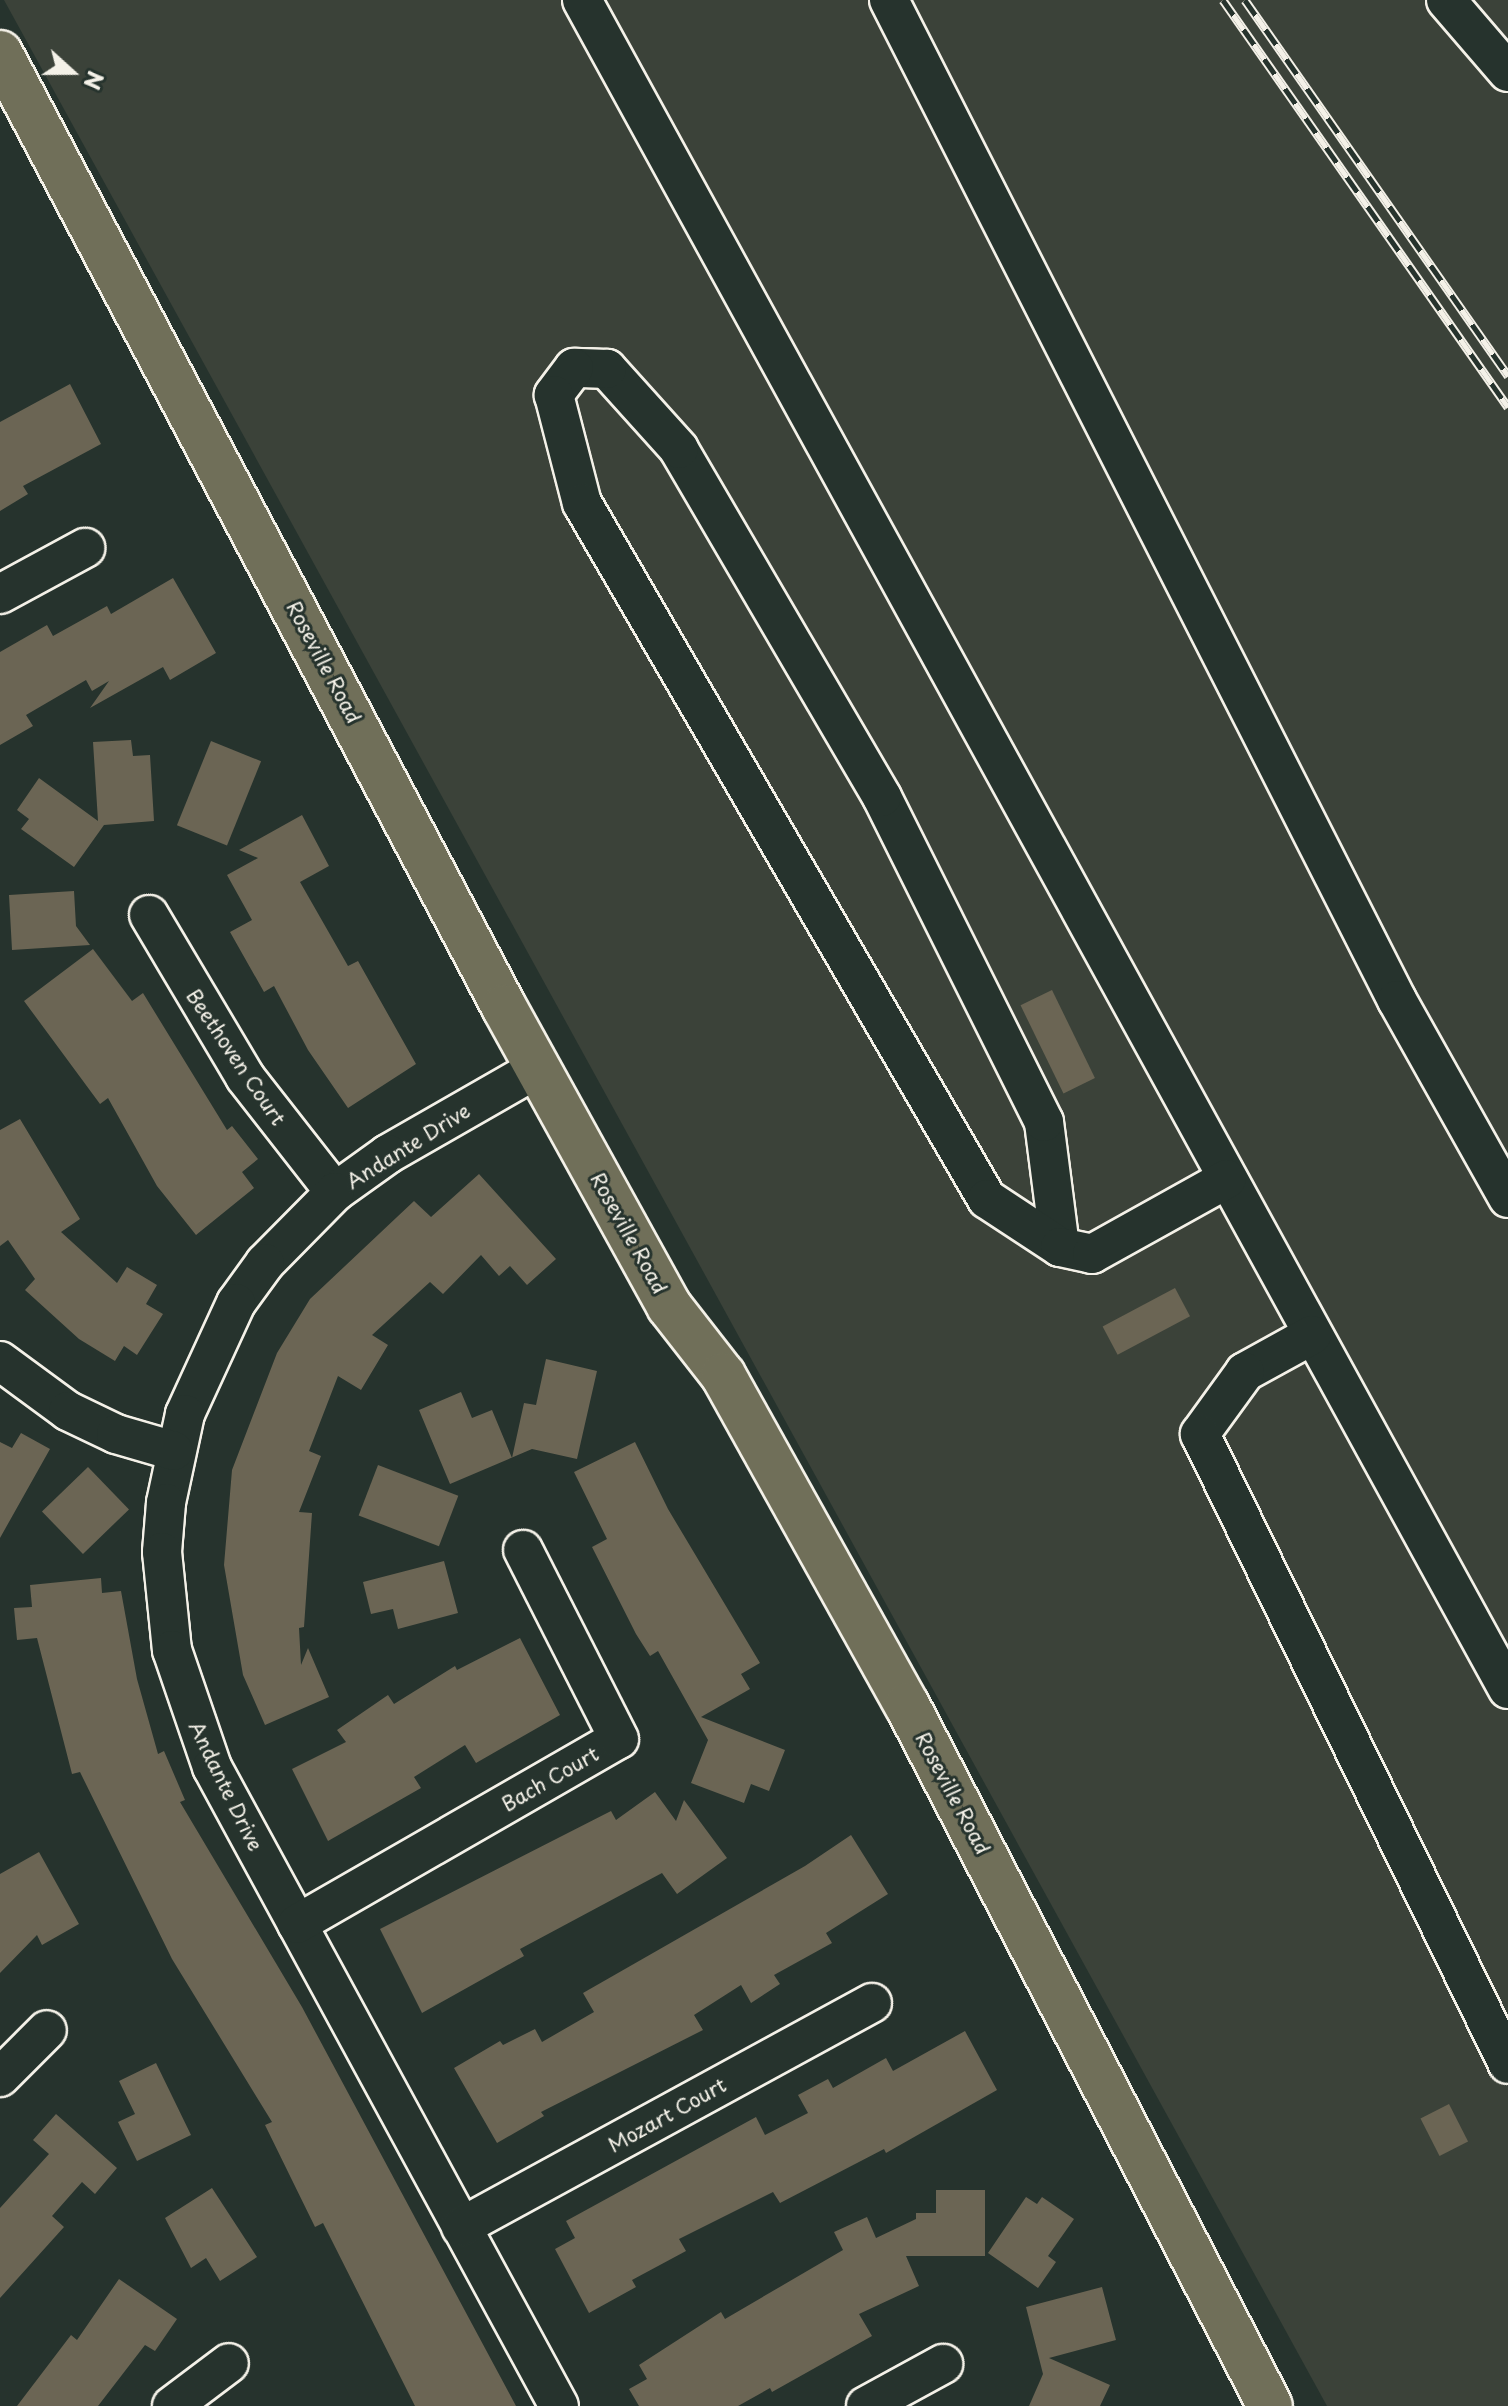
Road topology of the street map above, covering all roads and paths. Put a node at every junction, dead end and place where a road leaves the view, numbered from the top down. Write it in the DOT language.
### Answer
graph roads {
  1 [pos="582,0"];
  2 [pos="889,0"];
  3 [pos="1446,0"];
  4 [pos="0,53"];
  5 [pos="1508,72"];
  6 [pos="85,548"];
  7 [pos="0,594"];
  8 [pos="149,915"];
  9 [pos="538,1068"];
  10 [pos="1227,1179"];
  11 [pos="335,1192"];
  12 [pos="1508,1198"];
  13 [pos="1060,1247"];
  14 [pos="1312,1335"];
  15 [pos="0,1361"];
  16 [pos="174,1451"];
  17 [pos="523,1550"];
  18 [pos="1508,1689"];
  19 [pos="297,1924"];
  20 [pos="872,2003"];
  21 [pos="47,2030"];
  22 [pos="1508,2064"];
  23 [pos="0,2077"];
  24 [pos="461,2227"];
  25 [pos="229,2363"];
  26 [pos="943,2364"];
  27 [pos="172,2406"];
  28 [pos="559,2406"];
  29 [pos="866,2406"];
  30 [pos="1270,2406"];
  1 -- 10 [label="street"];
  2 -- 12 [label="street"];
  3 -- 5 [label="street"];
  4 -- 9 [label="main road, Roseville Road"];
  6 -- 7 [label="street"];
  8 -- 11 [label="street, Beethoven Court"];
  9 -- 11 [label="street, Andante Drive"];
  9 -- 30 [label="main road, Roseville Road"];
  10 -- 13 [label="street"];
  10 -- 14 [label="street"];
  11 -- 16 [label="street, Andante Drive"];
  13 -- 13 [label="street"];
  14 -- 18 [label="street"];
  14 -- 22 [label="street"];
  15 -- 16 [label="street"];
  16 -- 19 [label="street, Andante Drive"];
  17 -- 19 [label="street, Bach Court"];
  19 -- 24 [label="street, Andante Drive"];
  20 -- 24 [label="street, Mozart Court"];
  21 -- 23 [label="street"];
  24 -- 28 [label="street, Andante Drive"];
  25 -- 27 [label="street"];
  26 -- 29 [label="street"];
}
